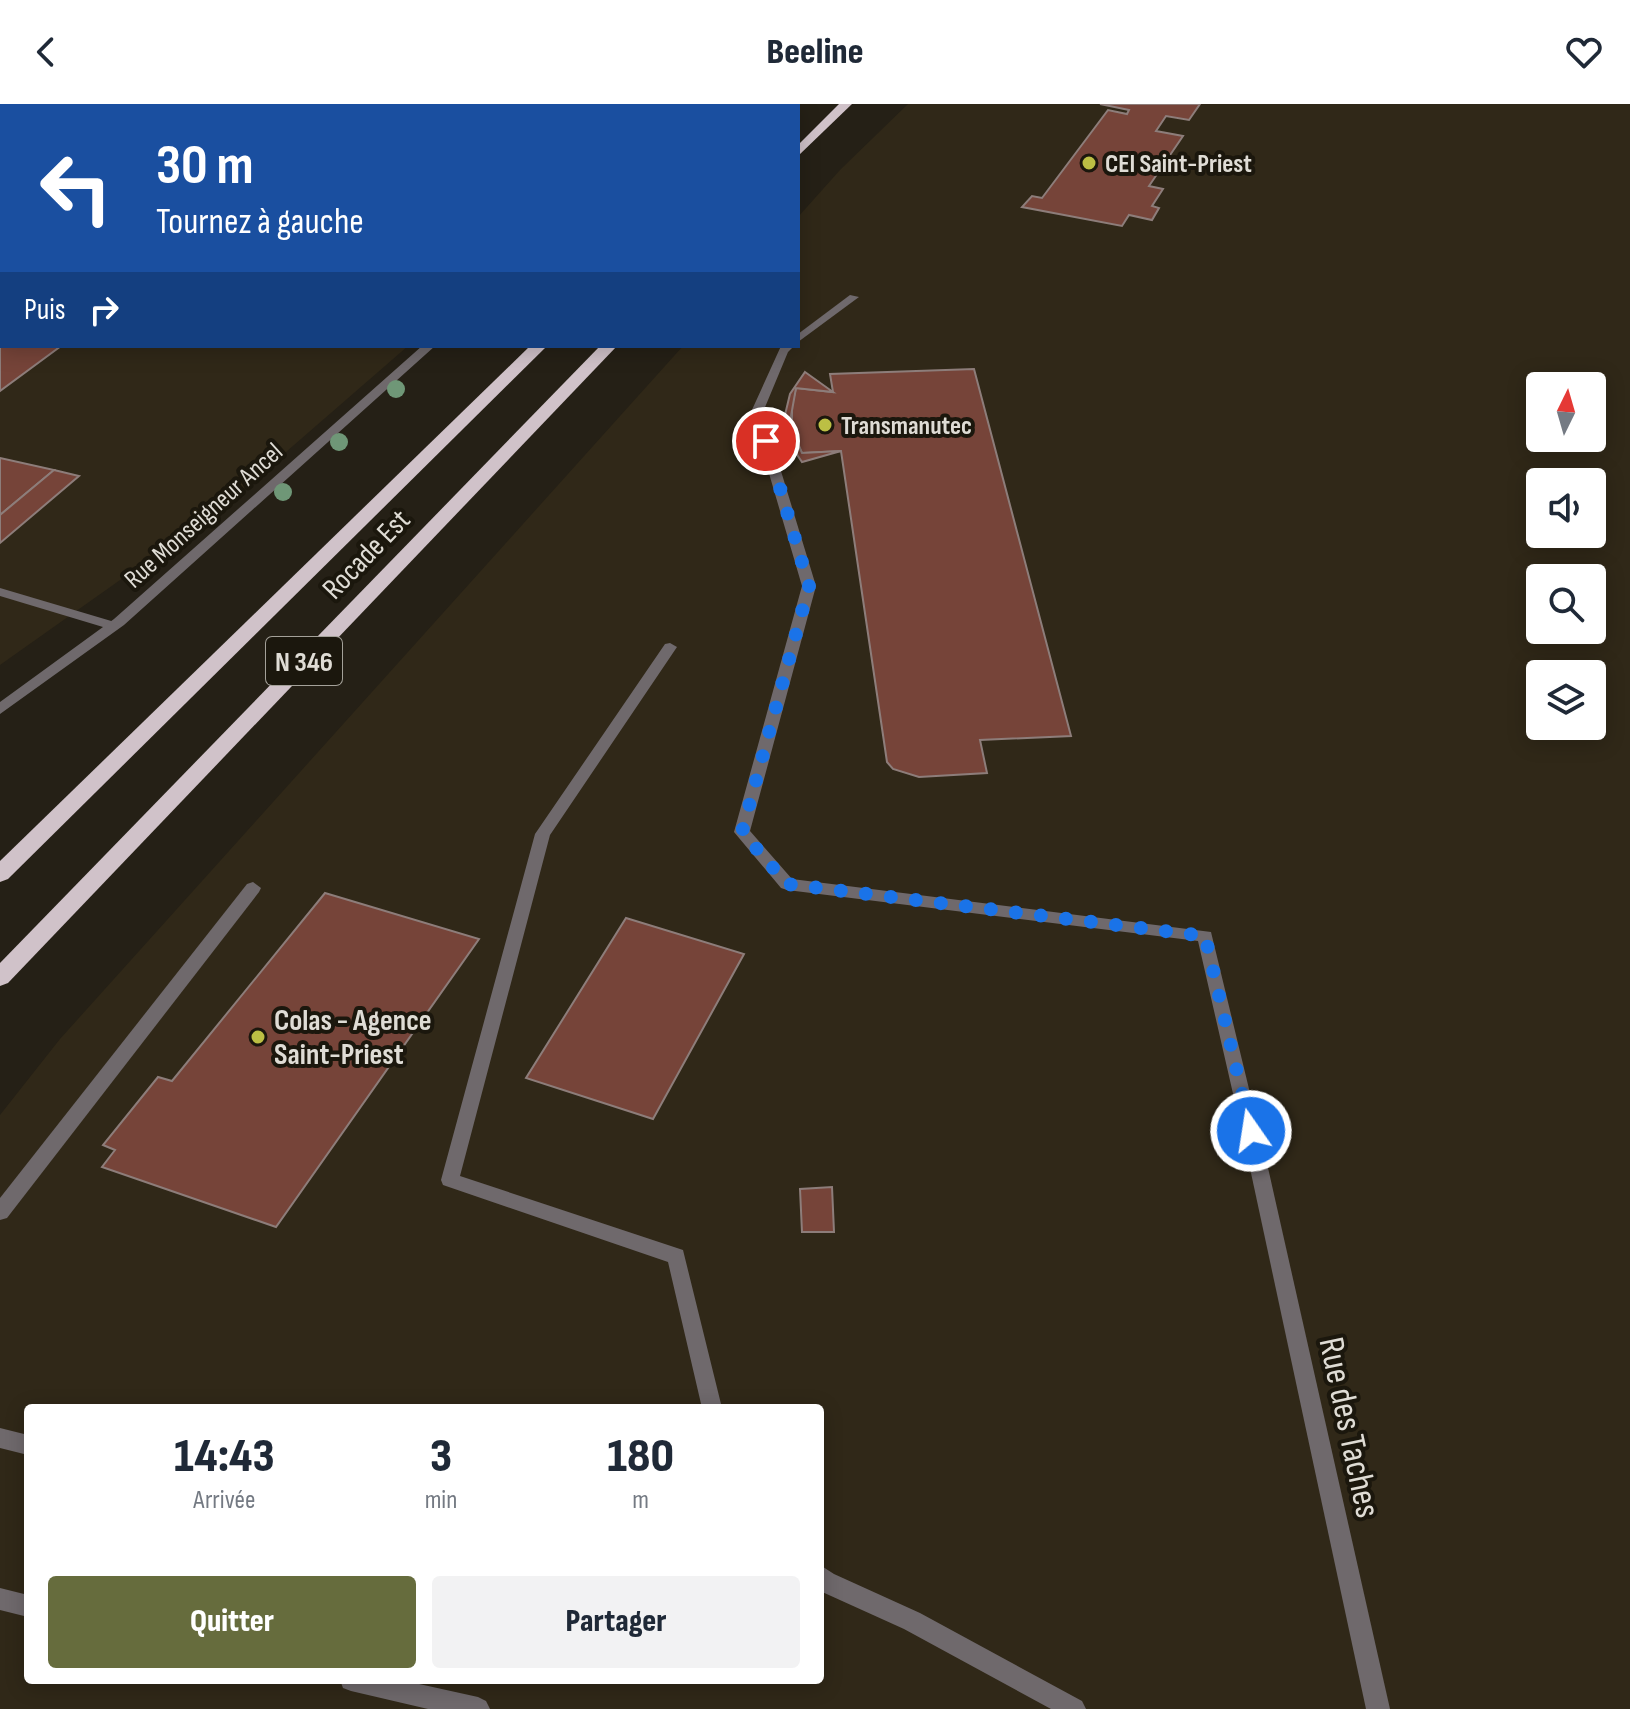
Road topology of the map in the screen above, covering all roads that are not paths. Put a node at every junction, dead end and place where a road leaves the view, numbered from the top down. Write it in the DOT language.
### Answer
graph roads {
  1 [pos="846,104"];
  2 [pos="800,150"];
  3 [pos="854,297"];
  4 [pos="800,338"];
  5 [pos="427,348"];
  6 [pos="537,348"];
  7 [pos="607,348"];
  8 [pos="786,348"];
  9 [pos="0,592"];
  10 [pos="113,626"];
  11 [pos="670,647"];
  12 [pos="0,709"];
  13 [pos="0,874"];
  14 [pos="253,888"];
  15 [pos="0,977"];
  16 [pos="0,1212"];
  17 [pos="711,1404"];
  18 [pos="0,1438"];
  19 [pos="24,1444"];
  20 [pos="824,1584"];
  21 [pos="0,1599"];
  22 [pos="24,1605"];
  23 [pos="369,1684"];
  24 [pos="478,1709"];
  25 [pos="1074,1709"];
  26 [pos="1378,1709"];
  1 -- 2 [label="highway"];
  3 -- 4 [label="street"];
  5 -- 10 [label="street, Rue Monseigneur Ancel"];
  6 -- 13 [label="highway, Rocade Est / N 346"];
  7 -- 15 [label="highway, Rocade Est / N 346"];
  8 -- 26 [label="street, Rue des Taches"];
  9 -- 10 [label="street"];
  10 -- 12 [label="street, Rue Monseigneur Ancel"];
  11 -- 17 [label="street"];
  14 -- 16 [label="street"];
  18 -- 19 [label="street"];
  20 -- 25 [label="street"];
  21 -- 22 [label="street"];
  23 -- 24 [label="street"];
}
